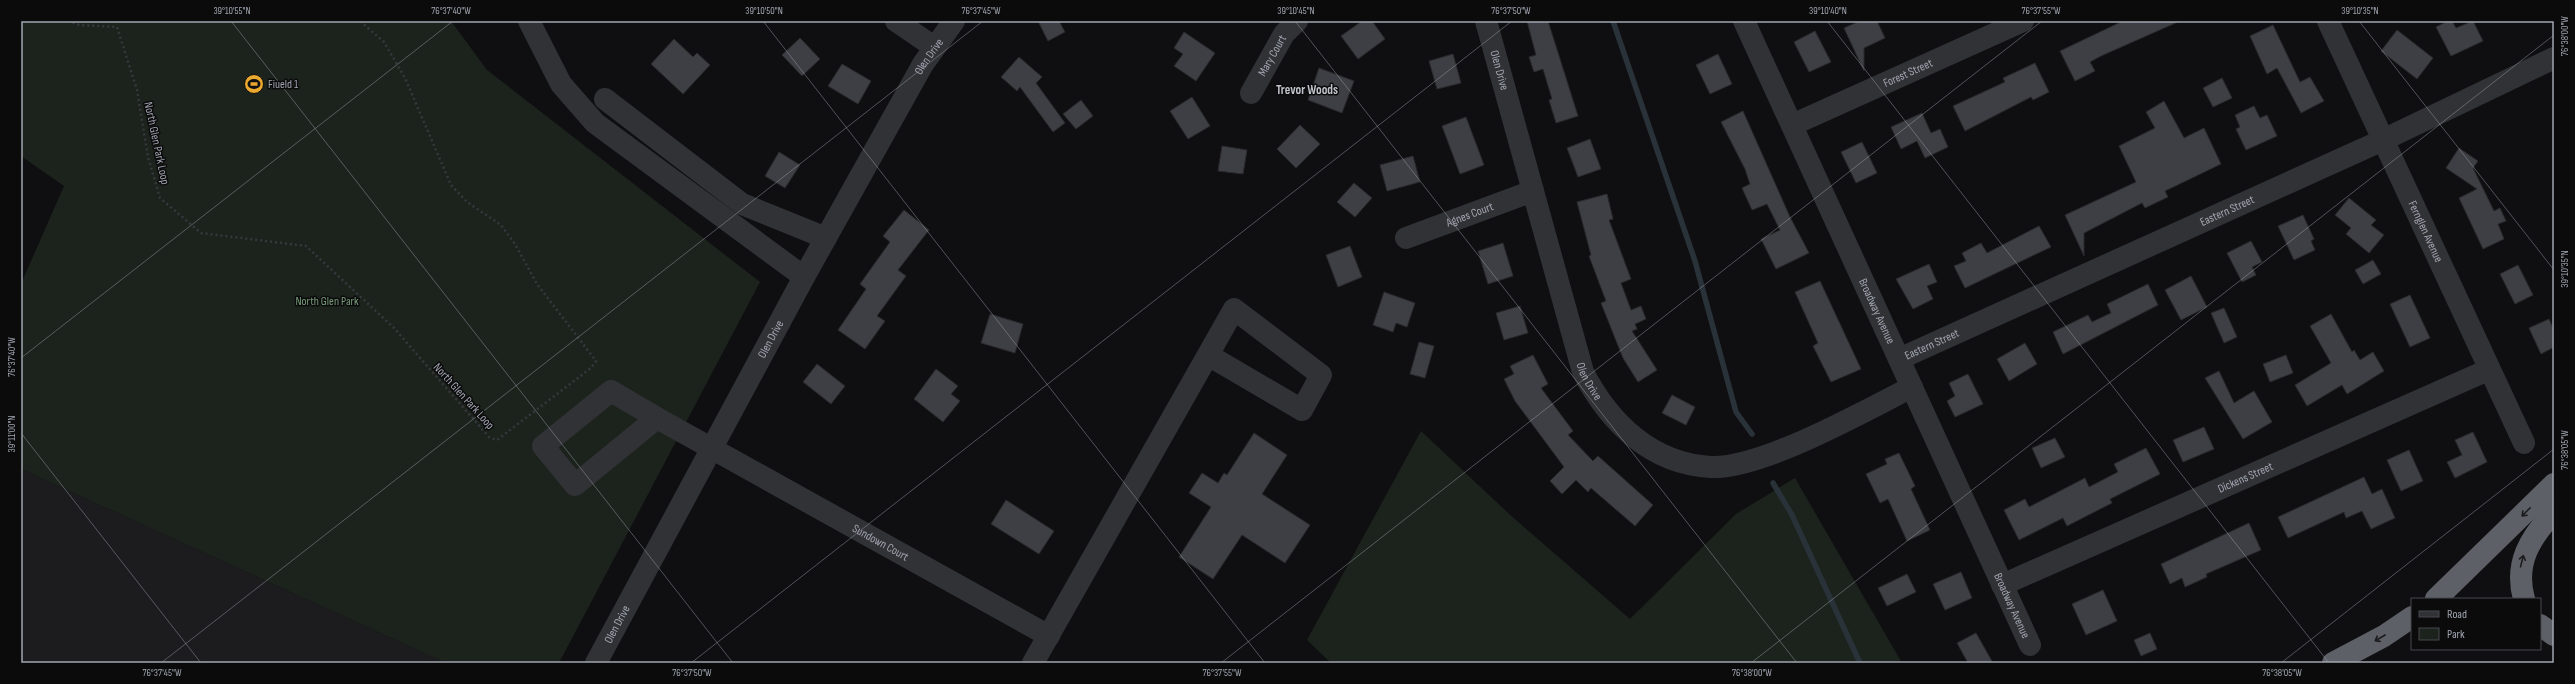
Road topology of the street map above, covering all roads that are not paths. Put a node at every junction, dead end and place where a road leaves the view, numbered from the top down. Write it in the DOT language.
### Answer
graph roads {
  1 [pos="529,21"];
  2 [pos="896,21"];
  3 [pos="954,21"];
  4 [pos="1297,21"];
  5 [pos="1486,21"];
  6 [pos="1744,21"];
  7 [pos="2023,21"];
  8 [pos="2328,21"];
  9 [pos="934,47"];
  10 [pos="2554,58"];
  11 [pos="1251,93"];
  12 [pos="605,99"];
  13 [pos="1792,125"];
  14 [pos="2383,140"];
  15 [pos="1533,191"];
  16 [pos="826,238"];
  17 [pos="1406,238"];
  18 [pos="804,277"];
  19 [pos="1208,355"];
  20 [pos="1899,359"];
  21 [pos="2488,370"];
  22 [pos="1912,387"];
  23 [pos="657,418"];
  24 [pos="2524,443"];
  25 [pos="713,450"];
  26 [pos="2554,484"];
  27 [pos="2554,512"];
  28 [pos="2002,584"];
  29 [pos="2437,598"];
  30 [pos="2524,598"];
  31 [pos="2411,618"];
  32 [pos="2541,626"];
  33 [pos="2554,635"];
  34 [pos="1049,636"];
  35 [pos="2030,645"];
  36 [pos="596,663"];
  37 [pos="1033,663"];
  38 [pos="2333,663"];
  1 -- 18 [label="street"];
  2 -- 9 [label="street"];
  3 -- 9 [label="street, Olen Drive"];
  4 -- 11 [label="street, Mary Court"];
  5 -- 15 [label="street, Olen Drive"];
  6 -- 13 [label="street, Broadway Avenue"];
  7 -- 13 [label="street, Forest Street"];
  8 -- 14 [label="street, Fernglen Avenue"];
  9 -- 16 [label="street, Olen Drive"];
  10 -- 14 [label="street, Eastern Street"];
  12 -- 16 [label="street"];
  13 -- 20 [label="street, Broadway Avenue"];
  14 -- 20 [label="street, Eastern Street"];
  14 -- 21 [label="street, Fernglen Avenue"];
  15 -- 17 [label="street, Agnes Court"];
  15 -- 22 [label="street, Olen Drive"];
  16 -- 18 [label="street, Olen Drive"];
  18 -- 25 [label="street, Olen Drive"];
  19 -- 19 [label="street"];
  19 -- 34 [label="street"];
  20 -- 22 [label="street, Broadway Avenue"];
  21 -- 24 [label="street, Fernglen Avenue"];
  21 -- 28 [label="street, Dickens Street"];
  22 -- 28 [label="street, Broadway Avenue"];
  23 -- 23 [label="street, Sundown Court"];
  23 -- 25 [label="street, Sundown Court"];
  25 -- 34 [label="street, Sundown Court"];
  25 -- 36 [label="street, Olen Drive"];
  26 -- 29 [label="highway, one-way"];
  30 -- 27 [label="highway, one-way"];
  28 -- 35 [label="street, Broadway Avenue"];
  31 -- 38 [label="highway, one-way"];
  32 -- 33 [label="highway"];
  34 -- 37 [label="street"];
}
